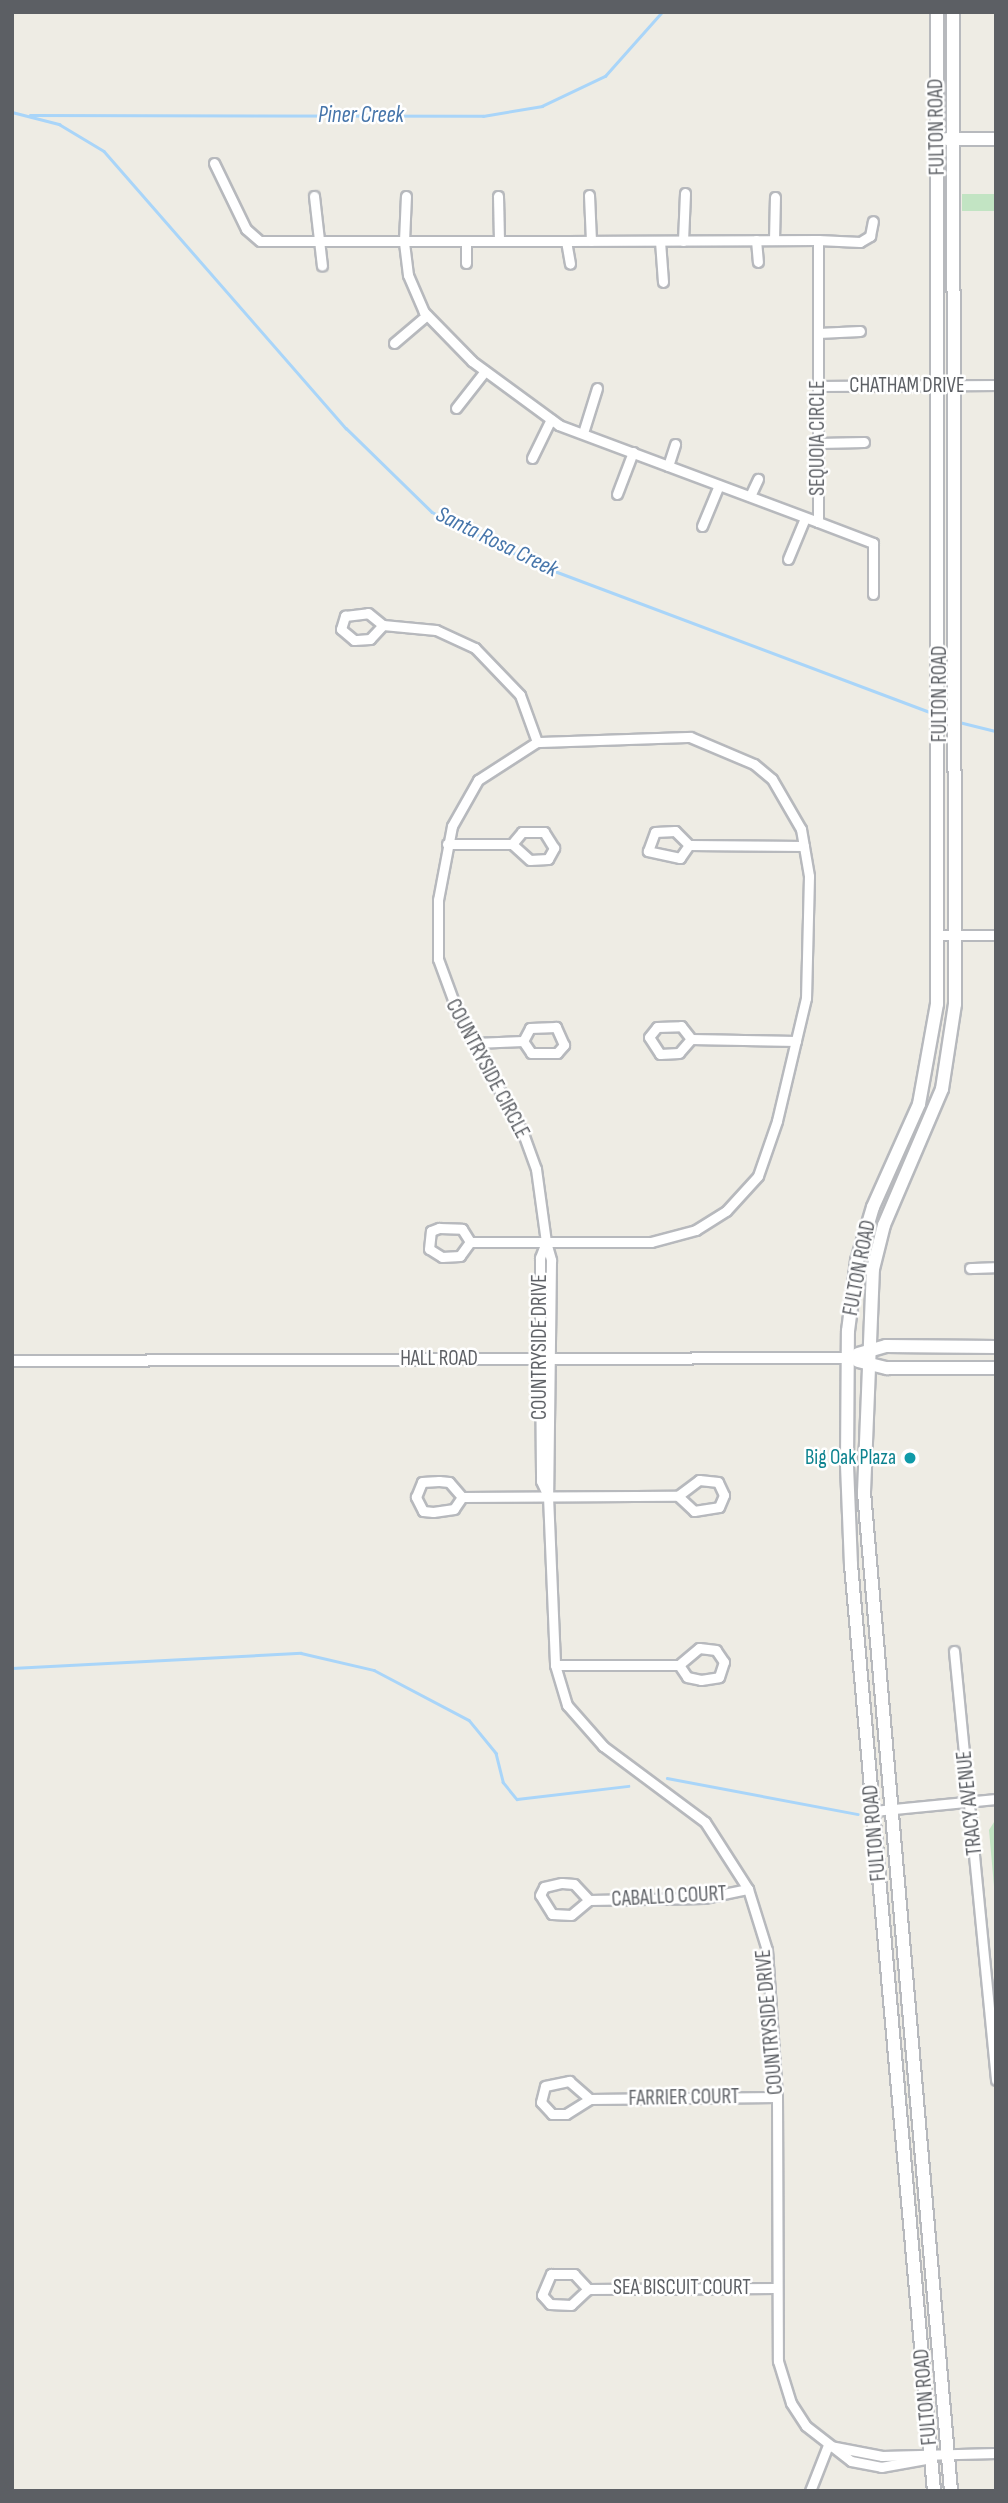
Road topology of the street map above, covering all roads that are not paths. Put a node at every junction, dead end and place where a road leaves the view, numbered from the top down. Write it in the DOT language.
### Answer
graph roads {
  1 [pos="937,12"];
  2 [pos="953,12"];
  3 [pos="954,139"];
  4 [pos="996,139"];
  5 [pos="937,140"];
  6 [pos="214,163"];
  7 [pos="685,193"];
  8 [pos="589,195"];
  9 [pos="314,196"];
  10 [pos="406,196"];
  11 [pos="498,196"];
  12 [pos="775,197"];
  13 [pos="873,222"];
  14 [pos="566,240"];
  15 [pos="591,240"];
  16 [pos="660,240"];
  17 [pos="683,240"];
  18 [pos="756,240"];
  19 [pos="774,240"];
  20 [pos="818,240"];
  21 [pos="315,241"];
  22 [pos="404,241"];
  23 [pos="466,241"];
  24 [pos="499,241"];
  25 [pos="758,262"];
  26 [pos="466,263"];
  27 [pos="570,264"];
  28 [pos="322,266"];
  29 [pos="663,282"];
  30 [pos="427,315"];
  31 [pos="860,331"];
  32 [pos="818,333"];
  33 [pos="394,342"];
  34 [pos="485,371"];
  35 [pos="939,385"];
  36 [pos="996,385"];
  37 [pos="819,386"];
  38 [pos="957,386"];
  39 [pos="597,388"];
  40 [pos="456,408"];
  41 [pos="551,418"];
  42 [pos="583,433"];
  43 [pos="864,442"];
  44 [pos="819,443"];
  45 [pos="675,444"];
  46 [pos="632,452"];
  47 [pos="532,458"];
  48 [pos="668,466"];
  49 [pos="758,479"];
  50 [pos="719,485"];
  51 [pos="617,494"];
  52 [pos="750,496"];
  53 [pos="806,517"];
  54 [pos="818,522"];
  55 [pos="702,526"];
  56 [pos="788,559"];
  57 [pos="873,594"];
  58 [pos="383,625"];
  59 [pos="537,742"];
  60 [pos="447,844"];
  61 [pos="512,844"];
  62 [pos="690,845"];
  63 [pos="804,846"];
  64 [pos="938,935"];
  65 [pos="955,935"];
  66 [pos="996,935"];
  67 [pos="691,1039"];
  68 [pos="523,1041"];
  69 [pos="796,1041"];
  70 [pos="475,1043"];
  71 [pos="470,1242"];
  72 [pos="546,1242"];
  73 [pos="996,1267"];
  74 [pos="970,1268"];
  75 [pos="996,1347"];
  76 [pos="540,1358"];
  77 [pos="553,1358"];
  78 [pos="848,1358"];
  79 [pos="866,1358"];
  80 [pos="12,1360"];
  81 [pos="996,1368"];
  82 [pos="548,1496"];
  83 [pos="678,1496"];
  84 [pos="462,1497"];
  85 [pos="954,1651"];
  86 [pos="555,1665"];
  87 [pos="679,1665"];
  88 [pos="996,1799"];
  89 [pos="971,1801"];
  90 [pos="891,1809"];
  91 [pos="873,1811"];
  92 [pos="748,1889"];
  93 [pos="589,1900"];
  94 [pos="995,2067"];
  95 [pos="996,2080"];
  96 [pos="777,2097"];
  97 [pos="590,2099"];
  98 [pos="588,2288"];
  99 [pos="776,2288"];
  100 [pos="828,2445"];
  101 [pos="996,2453"];
  102 [pos="882,2456"];
  103 [pos="948,2456"];
  104 [pos="931,2458"];
  105 [pos="881,2467"];
  106 [pos="810,2491"];
  107 [pos="934,2491"];
  108 [pos="951,2491"];
  1 -- 5 [label="main road, FULTON ROAD"];
  2 -- 3 [label="main road, FULTON ROAD"];
  3 -- 4 [label="main road"];
  3 -- 5 [label="main road"];
  3 -- 38 [label="main road, FULTON ROAD"];
  5 -- 35 [label="main road, FULTON ROAD"];
  6 -- 21 [label="street"];
  7 -- 17 [label="street"];
  8 -- 15 [label="street"];
  9 -- 21 [label="street"];
  10 -- 22 [label="street, SEQUOIA CIRCLE"];
  11 -- 24 [label="street"];
  12 -- 19 [label="street"];
  13 -- 20 [label="street"];
  14 -- 15 [label="street"];
  14 -- 24 [label="street"];
  14 -- 27 [label="street"];
  15 -- 16 [label="street"];
  16 -- 17 [label="street"];
  16 -- 29 [label="street"];
  17 -- 18 [label="street"];
  18 -- 19 [label="street"];
  18 -- 25 [label="street"];
  19 -- 20 [label="street"];
  20 -- 32 [label="street, SEQUOIA CIRCLE"];
  21 -- 22 [label="street"];
  21 -- 28 [label="street"];
  22 -- 23 [label="street"];
  22 -- 30 [label="street, SEQUOIA CIRCLE"];
  23 -- 24 [label="street"];
  23 -- 26 [label="street"];
  30 -- 33 [label="street"];
  30 -- 34 [label="street, SEQUOIA CIRCLE"];
  31 -- 32 [label="street"];
  32 -- 37 [label="street, SEQUOIA CIRCLE"];
  34 -- 40 [label="street"];
  34 -- 41 [label="street, SEQUOIA CIRCLE"];
  35 -- 37 [label="street, CHATHAM DRIVE"];
  35 -- 38 [label="street, CHATHAM DRIVE"];
  35 -- 64 [label="main road, FULTON ROAD"];
  36 -- 38 [label="street, CHATHAM DRIVE"];
  37 -- 44 [label="street, SEQUOIA CIRCLE"];
  38 -- 65 [label="main road, FULTON ROAD"];
  39 -- 42 [label="street"];
  41 -- 42 [label="street, SEQUOIA CIRCLE"];
  41 -- 47 [label="street"];
  42 -- 46 [label="street, SEQUOIA CIRCLE"];
  43 -- 44 [label="street"];
  44 -- 54 [label="street, SEQUOIA CIRCLE"];
  45 -- 48 [label="street"];
  46 -- 48 [label="street, SEQUOIA CIRCLE"];
  46 -- 51 [label="street"];
  48 -- 50 [label="street, SEQUOIA CIRCLE"];
  49 -- 52 [label="street"];
  50 -- 52 [label="street, SEQUOIA CIRCLE"];
  50 -- 55 [label="street"];
  52 -- 53 [label="street, SEQUOIA CIRCLE"];
  53 -- 54 [label="street, SEQUOIA CIRCLE"];
  53 -- 56 [label="street"];
  54 -- 57 [label="street"];
  58 -- 58 [label="street"];
  58 -- 59 [label="street"];
  59 -- 60 [label="street, COUNTRYSIDE CIRCLE"];
  59 -- 63 [label="street"];
  60 -- 61 [label="street"];
  60 -- 70 [label="street, COUNTRYSIDE CIRCLE"];
  61 -- 61 [label="street"];
  62 -- 62 [label="street"];
  62 -- 63 [label="street"];
  63 -- 69 [label="street"];
  64 -- 65 [label="street"];
  64 -- 78 [label="main road, FULTON ROAD"];
  65 -- 66 [label="street"];
  65 -- 79 [label="main road, FULTON ROAD"];
  67 -- 67 [label="street"];
  67 -- 69 [label="street"];
  68 -- 68 [label="street"];
  68 -- 70 [label="street"];
  69 -- 72 [label="street"];
  70 -- 72 [label="street, COUNTRYSIDE CIRCLE"];
  71 -- 71 [label="street"];
  71 -- 72 [label="street"];
  72 -- 76 [label="street, COUNTRYSIDE DRIVE"];
  72 -- 77 [label="street, COUNTRYSIDE DRIVE"];
  73 -- 74 [label="street"];
  75 -- 79 [label="main road"];
  76 -- 77 [label="street, HALL ROAD"];
  76 -- 80 [label="street, HALL ROAD"];
  76 -- 82 [label="street, COUNTRYSIDE DRIVE"];
  77 -- 78 [label="street, HALL ROAD"];
  77 -- 82 [label="street, COUNTRYSIDE DRIVE"];
  78 -- 79 [label="main road"];
  78 -- 91 [label="main road, FULTON ROAD"];
  79 -- 81 [label="main road"];
  79 -- 90 [label="main road, FULTON ROAD"];
  82 -- 83 [label="street"];
  82 -- 84 [label="street"];
  82 -- 86 [label="street, COUNTRYSIDE DRIVE"];
  83 -- 83 [label="street"];
  84 -- 84 [label="street"];
  85 -- 89 [label="street, TRACY AVENUE"];
  86 -- 87 [label="street"];
  86 -- 92 [label="street, COUNTRYSIDE DRIVE"];
  87 -- 87 [label="street"];
  88 -- 89 [label="street"];
  89 -- 90 [label="street"];
  89 -- 94 [label="street, TRACY AVENUE"];
  90 -- 91 [label="street"];
  90 -- 103 [label="main road, FULTON ROAD"];
  91 -- 104 [label="main road, FULTON ROAD"];
  92 -- 93 [label="street, CABALLO COURT"];
  92 -- 96 [label="street, COUNTRYSIDE DRIVE"];
  93 -- 93 [label="street, CABALLO COURT"];
  94 -- 95 [label="street, TRACY AVENUE"];
  96 -- 97 [label="street, FARRIER COURT"];
  96 -- 99 [label="street, COUNTRYSIDE DRIVE"];
  97 -- 97 [label="street, FARRIER COURT"];
  98 -- 98 [label="street, SEA BISCUIT COURT"];
  98 -- 99 [label="street, SEA BISCUIT COURT"];
  99 -- 100 [label="street, COUNTRYSIDE DRIVE"];
  100 -- 102 [label="street"];
  100 -- 105 [label="street, COUNTRYSIDE DRIVE"];
  100 -- 106 [label="street"];
  101 -- 103 [label="street"];
  102 -- 104 [label="street"];
  102 -- 105 [label="street"];
  103 -- 104 [label="street"];
  103 -- 108 [label="main road, FULTON ROAD"];
  104 -- 105 [label="street, COUNTRYSIDE DRIVE"];
  104 -- 107 [label="main road, FULTON ROAD"];
}
